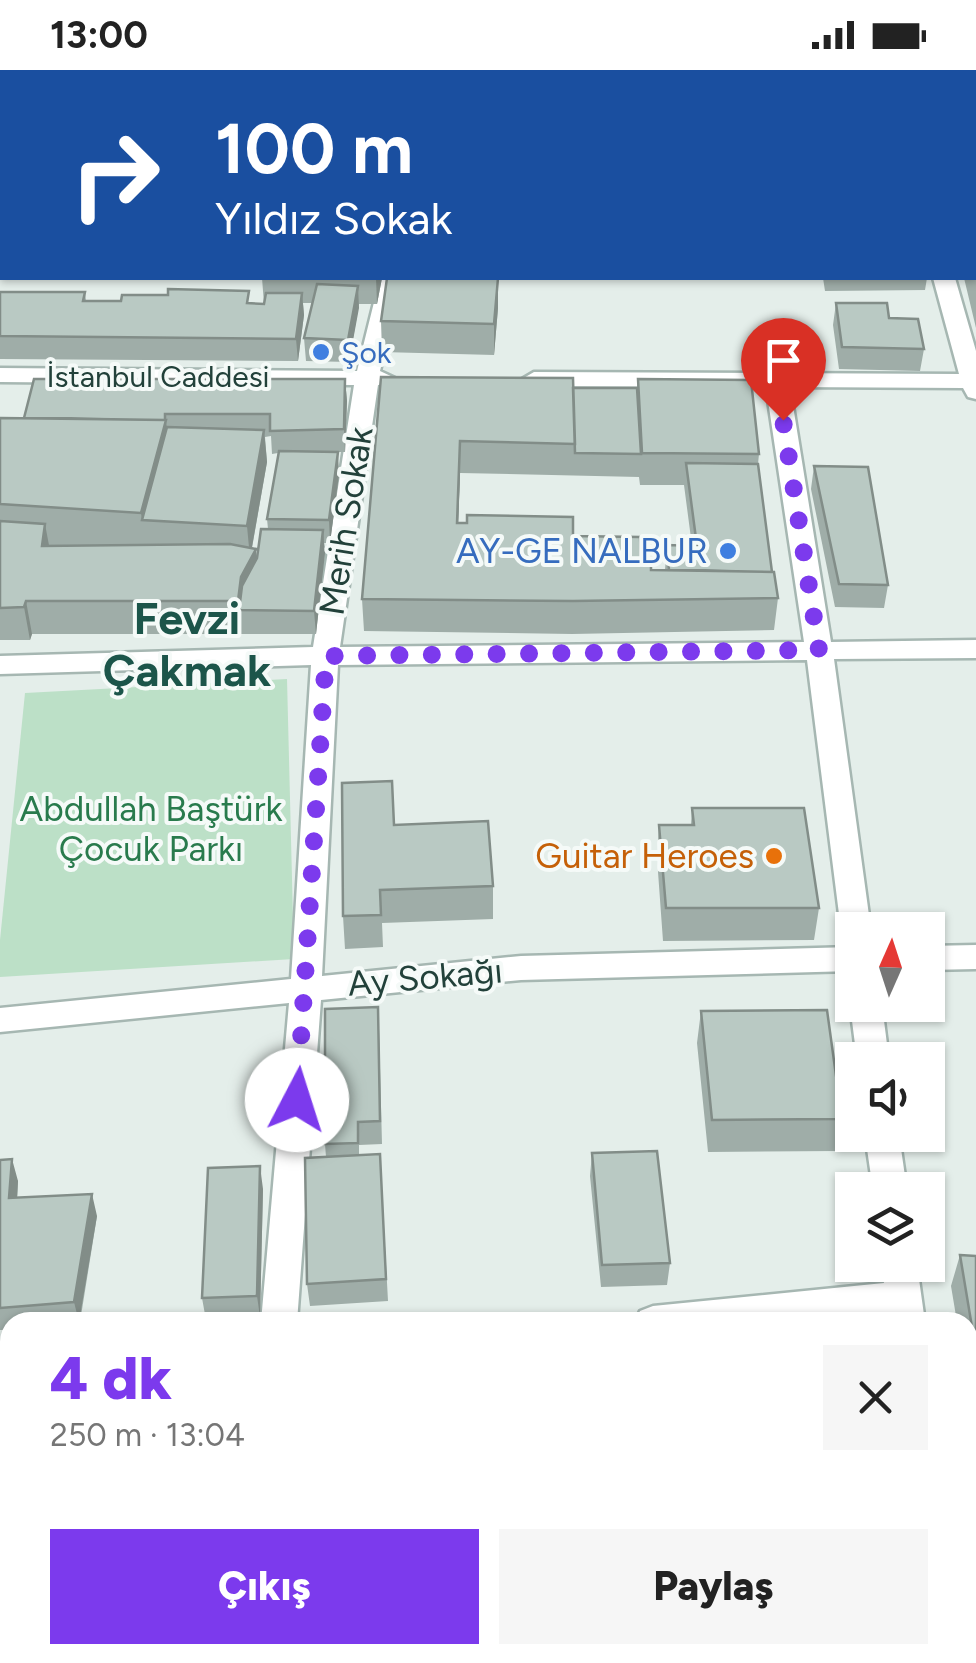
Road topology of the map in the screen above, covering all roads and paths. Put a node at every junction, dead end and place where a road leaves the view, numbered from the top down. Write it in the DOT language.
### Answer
graph roads {
  1 [pos="392,280"];
  2 [pos="945,280"];
  3 [pos="0,375"];
  4 [pos="367,378"];
  5 [pos="406,378"];
  6 [pos="504,379"];
  7 [pos="777,382"];
  8 [pos="975,385"];
  9 [pos="976,649"];
  10 [pos="819,650"];
  11 [pos="326,656"];
  12 [pos="0,665"];
  13 [pos="854,912"];
  14 [pos="976,957"];
  15 [pos="945,958"];
  16 [pos="835,959"];
  17 [pos="306,988"];
  18 [pos="0,1020"];
  19 [pos="903,1294"];
  20 [pos="280,1312"];
  21 [pos="742,1312"];
  1 -- 4 [label="street, Merih Sokak"];
  2 -- 8 [label="street"];
  3 -- 4 [label="street, İstanbul Caddesi"];
  4 -- 5 [label="street, İstanbul Caddesi"];
  4 -- 11 [label="street, Merih Sokak"];
  6 -- 7 [label="street"];
  7 -- 8 [label="street"];
  7 -- 10 [label="street"];
  9 -- 10 [label="street"];
  10 -- 11 [label="street"];
  10 -- 13 [label="street"];
  11 -- 12 [label="street"];
  11 -- 17 [label="street, Merih Sokak"];
  14 -- 15 [label="street"];
  16 -- 17 [label="street, Ay Sokağı"];
  17 -- 18 [label="street, Ay Sokağı"];
  17 -- 20 [label="street, Merih Sokak"];
  19 -- 21 [label="street"];
}
